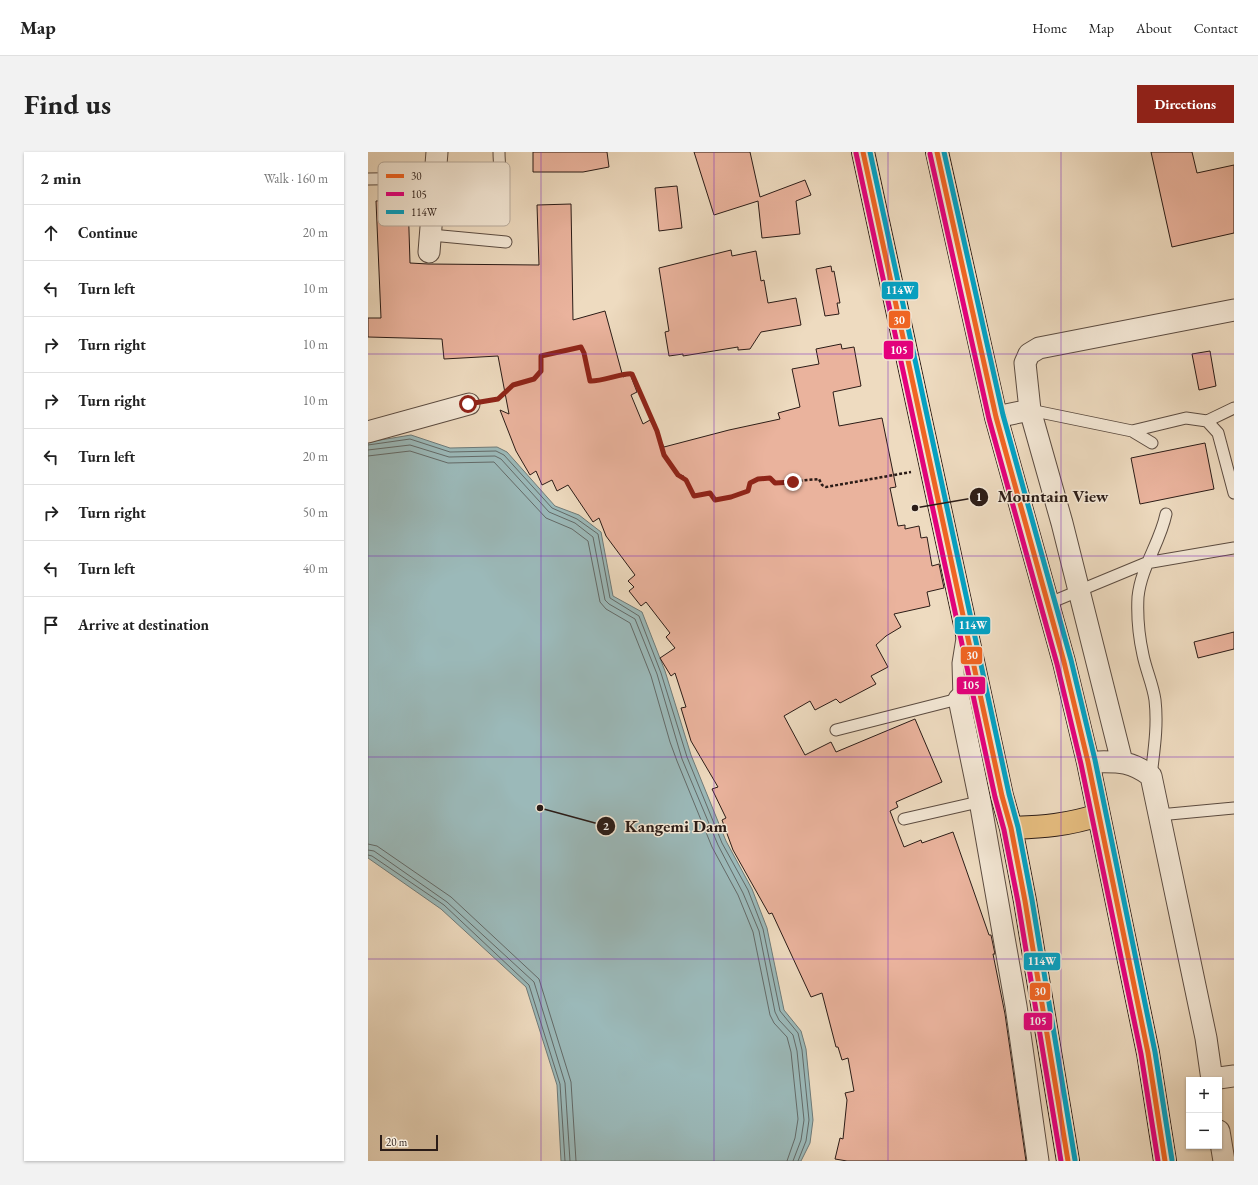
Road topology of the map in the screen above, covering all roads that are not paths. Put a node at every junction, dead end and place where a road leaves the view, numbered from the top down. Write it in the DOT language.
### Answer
graph roads {
  1 [pos="437,152"];
  2 [pos="499,152"];
  3 [pos="863,152"];
  4 [pos="937,152"];
  5 [pos="436,162"];
  6 [pos="499,162"];
  7 [pos="368,179"];
  8 [pos="378,180"];
  9 [pos="432,226"];
  10 [pos="506,242"];
  11 [pos="430,244"];
  12 [pos="1234,310"];
  13 [pos="468,404"];
  14 [pos="1234,408"];
  15 [pos="1030,410"];
  16 [pos="996,417"];
  17 [pos="1207,420"];
  18 [pos="1132,430"];
  19 [pos="368,432"];
  20 [pos="1152,443"];
  21 [pos="1234,493"];
  22 [pos="1166,514"];
  23 [pos="1234,548"];
  24 [pos="1146,563"];
  25 [pos="1079,591"];
  26 [pos="1047,604"];
  27 [pos="964,620"];
  28 [pos="980,694"];
  29 [pos="959,699"];
  30 [pos="836,730"];
  31 [pos="1088,762"];
  32 [pos="1122,762"];
  33 [pos="1151,776"];
  34 [pos="1002,796"];
  35 [pos="980,801"];
  36 [pos="1234,808"];
  37 [pos="1098,815"];
  38 [pos="1159,815"];
  39 [pos="904,819"];
  40 [pos="1011,828"];
  41 [pos="1234,1076"];
  42 [pos="1212,1077"];
  43 [pos="1222,1078"];
  44 [pos="1222,1149"];
  45 [pos="1038,1161"];
  46 [pos="1068,1161"];
  47 [pos="1165,1161"];
  48 [pos="1224,1161"];
  1 -- 5 [label="street"];
  2 -- 6 [label="lane"];
  3 -- 27 [label="highway"];
  4 -- 16 [label="highway"];
  7 -- 8 [label="lane"];
  9 -- 11 [label="street"];
  10 -- 11 [label="lane"];
  12 -- 15 [label="street"];
  13 -- 19 [label="street"];
  14 -- 17 [label="lane"];
  15 -- 16 [label="street"];
  15 -- 18 [label="lane"];
  15 -- 25 [label="street"];
  16 -- 26 [label="highway"];
  17 -- 18 [label="lane"];
  17 -- 21 [label="lane"];
  18 -- 20 [label="lane"];
  22 -- 24 [label="lane"];
  23 -- 24 [label="lane"];
  24 -- 25 [label="lane"];
  24 -- 33 [label="lane"];
  25 -- 26 [label="lane"];
  25 -- 32 [label="street"];
  26 -- 31 [label="highway"];
  27 -- 28 [label="highway"];
  27 -- 29 [label="lane"];
  28 -- 29 [label="lane"];
  28 -- 34 [label="highway"];
  29 -- 30 [label="lane"];
  29 -- 35 [label="street"];
  31 -- 32 [label="street"];
  31 -- 37 [label="highway"];
  32 -- 33 [label="street"];
  33 -- 38 [label="street"];
  34 -- 35 [label="lane"];
  34 -- 40 [label="highway"];
  35 -- 39 [label="lane"];
  35 -- 45 [label="street"];
  36 -- 38 [label="lane"];
  37 -- 40 [label="highway"];
  37 -- 47 [label="highway"];
  38 -- 42 [label="street"];
  40 -- 46 [label="highway"];
  41 -- 43 [label="street"];
  44 -- 48 [label="street"];
}
